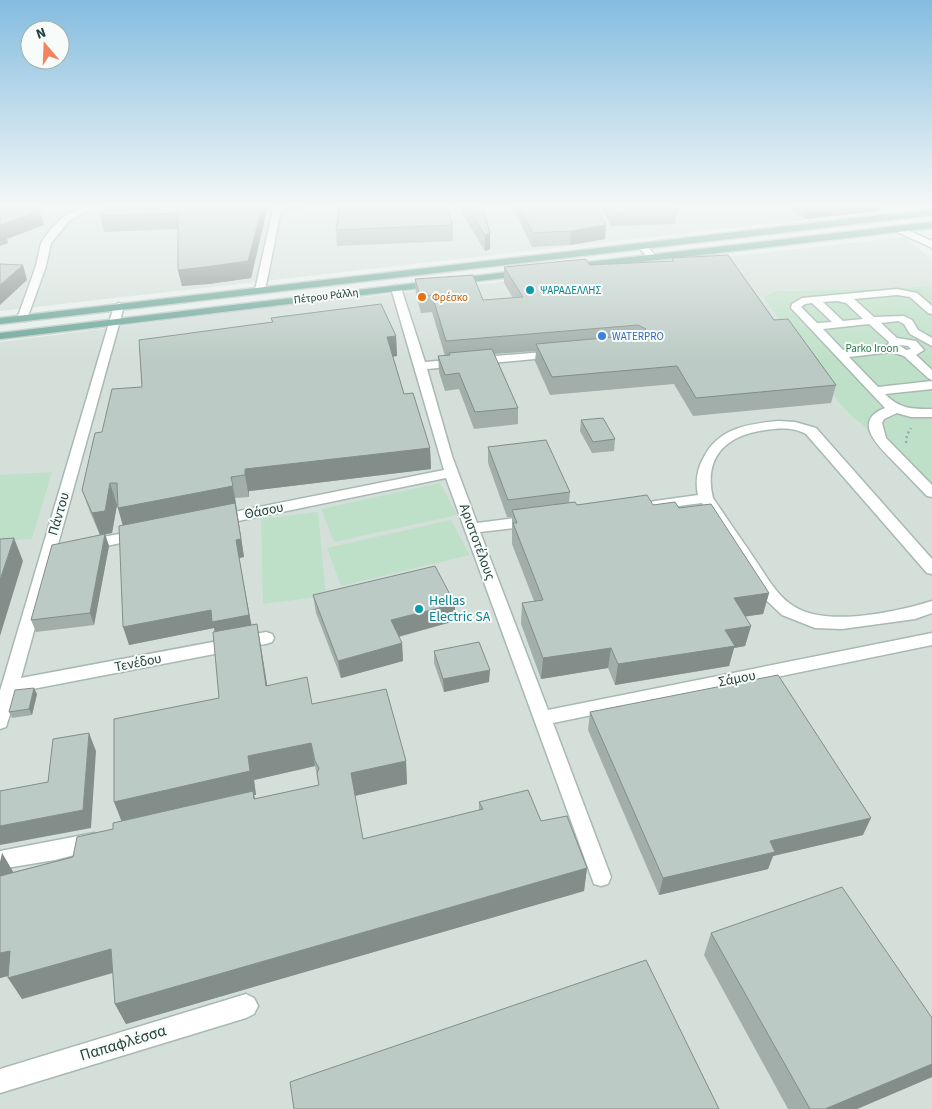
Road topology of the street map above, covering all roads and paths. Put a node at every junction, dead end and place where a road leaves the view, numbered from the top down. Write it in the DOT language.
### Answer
graph roads {
  1 [pos="43,257"];
  2 [pos="267,257"];
  3 [pos="549,257"];
  4 [pos="664,257"];
  5 [pos="653,258"];
  6 [pos="574,267"];
  7 [pos="534,272"];
  8 [pos="396,288"];
  9 [pos="260,290"];
  10 [pos="866,295"];
  11 [pos="834,298"];
  12 [pos="815,300"];
  13 [pos="118,306"];
  14 [pos="932,311"];
  15 [pos="22,318"];
  16 [pos="875,320"];
  17 [pos="0,321"];
  18 [pos="114,322"];
  19 [pos="840,324"];
  20 [pos="814,327"];
  21 [pos="0,336"];
  22 [pos="932,343"];
  23 [pos="897,344"];
  24 [pos="913,351"];
  25 [pos="568,353"];
  26 [pos="841,354"];
  27 [pos="420,366"];
  28 [pos="932,368"];
  29 [pos="932,376"];
  30 [pos="932,385"];
  31 [pos="875,391"];
  32 [pos="896,409"];
  33 [pos="932,413"];
  34 [pos="915,425"];
  35 [pos="907,448"];
  36 [pos="451,473"];
  37 [pos="932,493"];
  38 [pos="706,498"];
  39 [pos="645,506"];
  40 [pos="540,520"];
  41 [pos="204,522"];
  42 [pos="472,528"];
  43 [pos="156,532"];
  44 [pos="48,552"];
  45 [pos="932,569"];
  46 [pos="932,607"];
  47 [pos="266,638"];
  48 [pos="932,639"];
  49 [pos="10,687"];
  50 [pos="542,718"];
  51 [pos="0,722"];
  52 [pos="112,838"];
  53 [pos="0,860"];
  54 [pos="601,877"];
  55 [pos="246,1006"];
  56 [pos="0,1081"];
  1 -- 15 [label="street"];
  2 -- 9 [label="street"];
  3 -- 9 [label="main road, Πέτρου Ράλλη"];
  4 -- 5 [label="main road"];
  5 -- 6 [label="main road"];
  7 -- 8 [label="main road, Πέτρου Ράλλη"];
  8 -- 18 [label="main road, Πέτρου Ράλλη"];
  8 -- 27 [label="street, Αριστοτέλους"];
  9 -- 13 [label="main road, Πέτρου Ράλλη"];
  10 -- 11 [label="street"];
  10 -- 14 [label="street"];
  10 -- 16 [label="street"];
  11 -- 12 [label="street"];
  11 -- 16 [label="street"];
  12 -- 19 [label="street"];
  12 -- 20 [label="street"];
  13 -- 15 [label="main road, Πέτρου Ράλλη"];
  13 -- 18 [label="street, Πάντου"];
  15 -- 17 [label="main road, Πέτρου Ράλλη"];
  16 -- 19 [label="street"];
  16 -- 22 [label="street"];
  16 -- 23 [label="street"];
  18 -- 21 [label="main road, Πέτρου Ράλλη"];
  18 -- 44 [label="street, Πάντου"];
  19 -- 20 [label="street"];
  20 -- 26 [label="street"];
  22 -- 24 [label="street"];
  23 -- 24 [label="street"];
  23 -- 26 [label="street"];
  24 -- 28 [label="street"];
  24 -- 29 [label="street"];
  25 -- 27 [label="street"];
  26 -- 31 [label="street"];
  27 -- 36 [label="street, Αριστοτέλους"];
  30 -- 31 [label="street"];
  31 -- 32 [label="street"];
  32 -- 33 [label="street"];
  32 -- 37 [label="street"];
  34 -- 35 [label="path"];
  36 -- 41 [label="street, Θάσου"];
  36 -- 42 [label="street, Αριστοτέλους"];
  38 -- 39 [label="street"];
  38 -- 45 [label="street"];
  38 -- 46 [label="street"];
  40 -- 42 [label="street"];
  42 -- 50 [label="street, Αριστοτέλους"];
  43 -- 44 [label="street"];
  44 -- 49 [label="street, Πάντου"];
  47 -- 49 [label="street, Τενέδου"];
  48 -- 50 [label="street, Σάμου"];
  49 -- 51 [label="street, Πάντου"];
  50 -- 54 [label="street, Αριστοτέλους"];
  52 -- 53 [label="street"];
  55 -- 56 [label="street, Παπαφλέσσα"];
}
